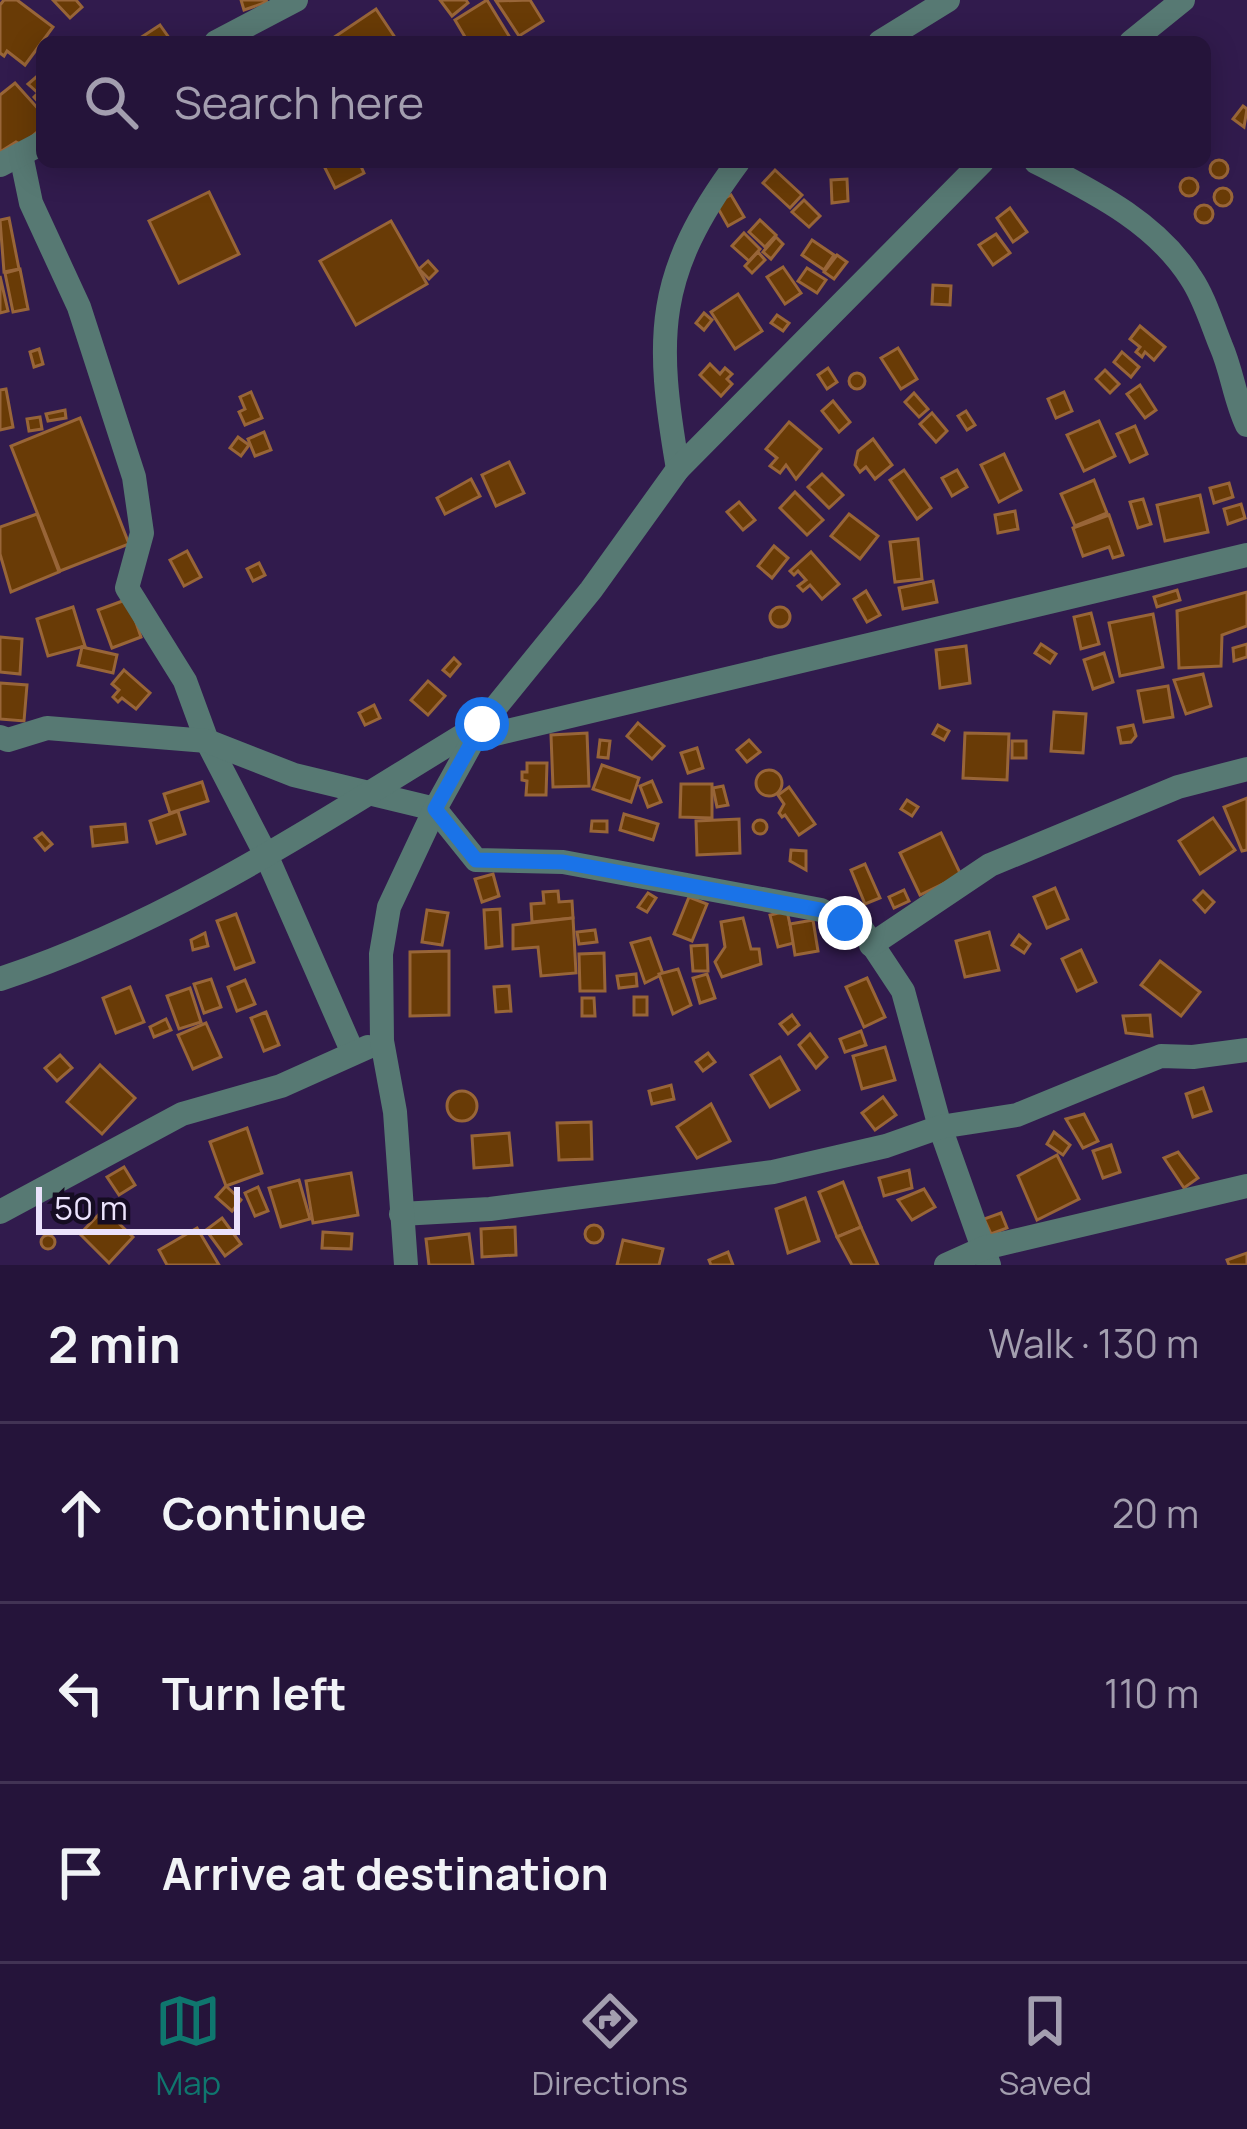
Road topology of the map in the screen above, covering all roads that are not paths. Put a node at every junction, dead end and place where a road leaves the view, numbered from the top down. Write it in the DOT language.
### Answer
graph roads {
  1 [pos="296,0"];
  2 [pos="948,0"];
  3 [pos="1183,0"];
  4 [pos="227,36"];
  5 [pos="890,36"];
  6 [pos="1138,36"];
  7 [pos="21,154"];
  8 [pos="734,168"];
  9 [pos="976,168"];
  10 [pos="1048,168"];
  11 [pos="1247,425"];
  12 [pos="678,469"];
  13 [pos="1247,555"];
  14 [pos="478,732"];
  15 [pos="0,737"];
  16 [pos="207,741"];
  17 [pos="1247,769"];
  18 [pos="366,794"];
  19 [pos="435,809"];
  20 [pos="267,857"];
  21 [pos="871,945"];
  22 [pos="0,979"];
  23 [pos="382,1041"];
  24 [pos="1247,1050"];
  25 [pos="353,1053"];
  26 [pos="940,1127"];
  27 [pos="1247,1186"];
  28 [pos="0,1212"];
  29 [pos="401,1214"];
  30 [pos="986,1257"];
  31 [pos="406,1265"];
  32 [pos="946,1265"];
  1 -- 4 [label="street"];
  2 -- 5 [label="street"];
  3 -- 6 [label="street"];
  7 -- 16 [label="street"];
  8 -- 12 [label="street"];
  9 -- 12 [label="street"];
  10 -- 11 [label="street"];
  12 -- 14 [label="street"];
  13 -- 14 [label="street"];
  14 -- 18 [label="street"];
  14 -- 19 [label="street"];
  15 -- 16 [label="street"];
  16 -- 18 [label="street"];
  16 -- 20 [label="street"];
  17 -- 21 [label="street"];
  18 -- 19 [label="street"];
  18 -- 20 [label="street"];
  19 -- 21 [label="street"];
  19 -- 23 [label="street"];
  20 -- 22 [label="street"];
  20 -- 25 [label="street"];
  21 -- 26 [label="street"];
  23 -- 25 [label="street"];
  23 -- 29 [label="street"];
  24 -- 26 [label="street"];
  25 -- 28 [label="street"];
  26 -- 29 [label="street"];
  26 -- 30 [label="street"];
  27 -- 30 [label="street"];
  29 -- 31 [label="street"];
  30 -- 32 [label="street"];
}
